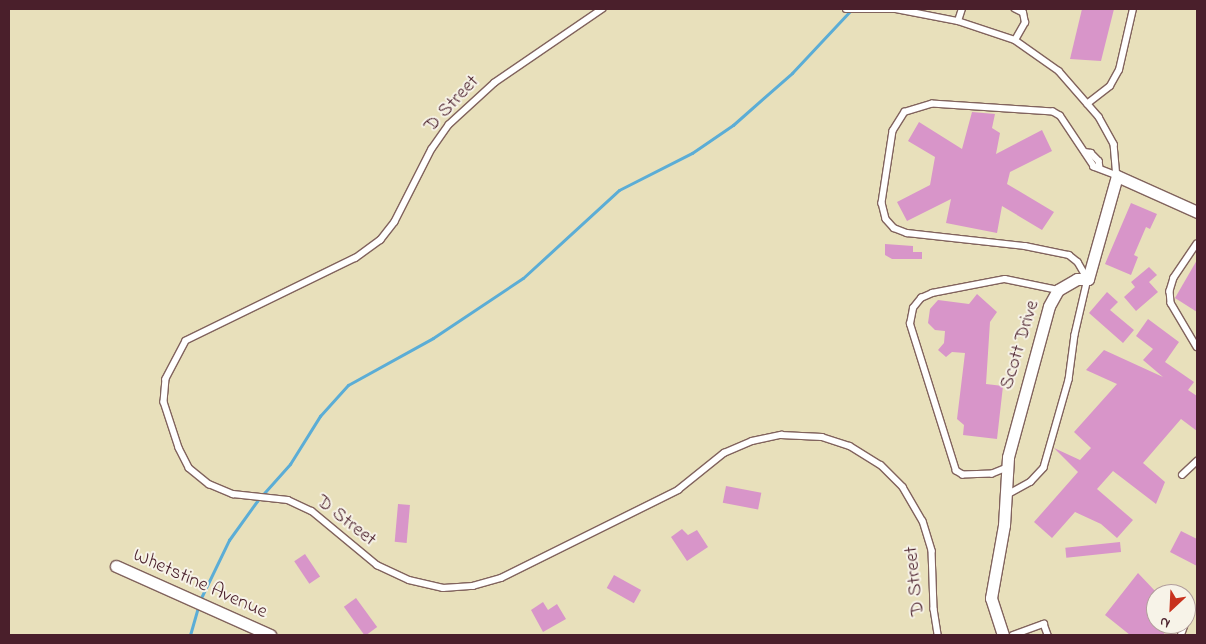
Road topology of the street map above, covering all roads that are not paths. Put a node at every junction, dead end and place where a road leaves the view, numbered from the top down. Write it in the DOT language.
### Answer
graph roads {
  1 [pos="603,9"];
  2 [pos="846,9"];
  3 [pos="962,9"];
  4 [pos="1016,9"];
  5 [pos="1133,9"];
  6 [pos="958,21"];
  7 [pos="1014,40"];
  8 [pos="1088,104"];
  9 [pos="1117,176"];
  10 [pos="1197,212"];
  11 [pos="1197,244"];
  12 [pos="1088,279"];
  13 [pos="1058,290"];
  14 [pos="1197,347"];
  15 [pos="1197,461"];
  16 [pos="1008,468"];
  17 [pos="1182,475"];
  18 [pos="1006,496"];
  19 [pos="116,566"];
  20 [pos="267,635"];
  21 [pos="938,635"];
  22 [pos="1003,635"];
  23 [pos="1013,635"];
  24 [pos="1048,635"];
  1 -- 21 [label="lane, D Street"];
  2 -- 6 [label="lane"];
  3 -- 6 [label="lane"];
  4 -- 7 [label="lane"];
  5 -- 8 [label="lane"];
  6 -- 7 [label="lane"];
  7 -- 8 [label="lane"];
  8 -- 9 [label="lane"];
  9 -- 10 [label="street"];
  9 -- 12 [label="street"];
  9 -- 12 [label="lane"];
  11 -- 14 [label="lane"];
  12 -- 13 [label="street, Scott Drive"];
  12 -- 18 [label="lane"];
  13 -- 16 [label="street, Scott Drive"];
  13 -- 16 [label="lane"];
  15 -- 17 [label="lane"];
  16 -- 18 [label="street, Scott Drive"];
  18 -- 22 [label="street, Scott Drive"];
  19 -- 20 [label="street, Whetstine Avenue"];
  23 -- 24 [label="lane"];
}
